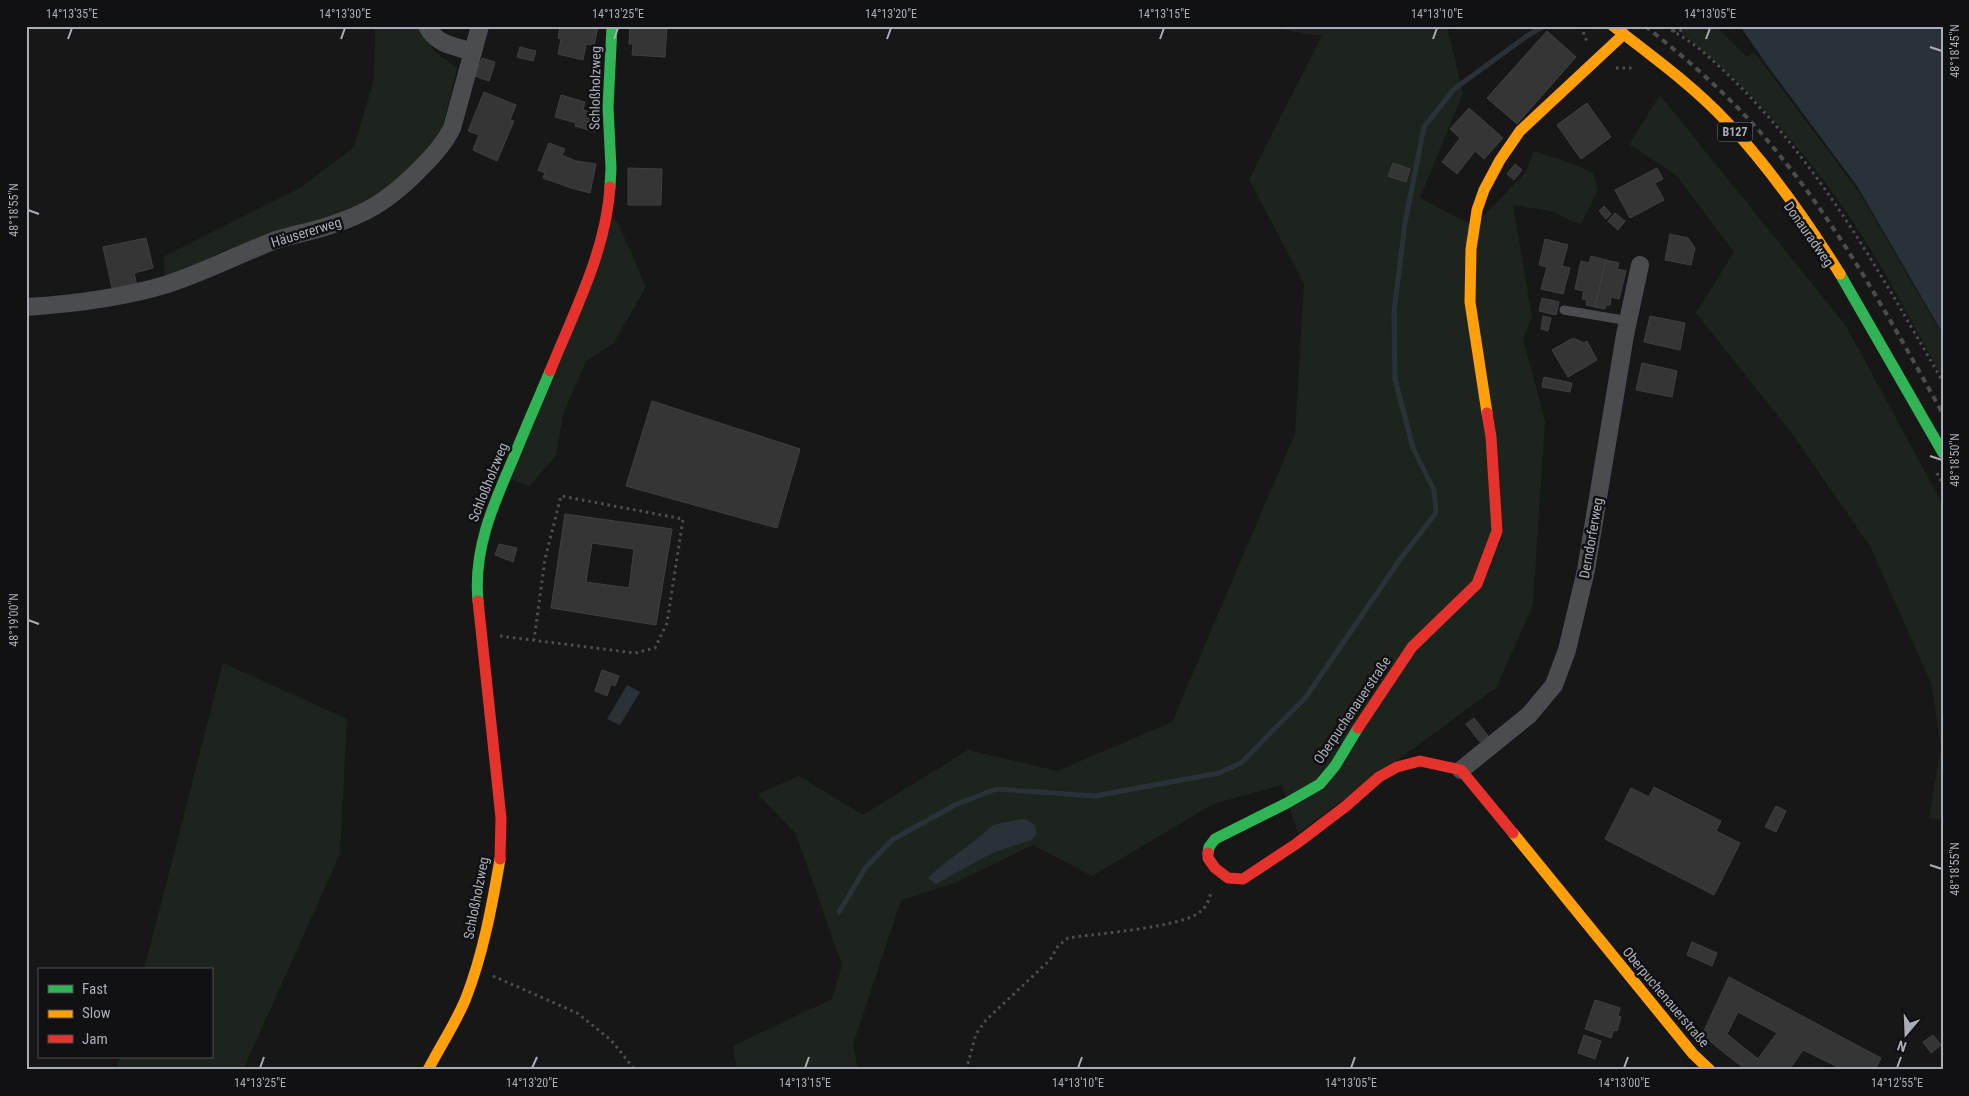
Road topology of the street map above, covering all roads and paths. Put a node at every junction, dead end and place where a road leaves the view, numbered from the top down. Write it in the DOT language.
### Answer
graph roads {
  1 [pos="427,26"];
  2 [pos="480,26"];
  3 [pos="612,26"];
  4 [pos="1613,26"];
  5 [pos="1666,26"];
  6 [pos="1688,26"];
  7 [pos="1672,31"];
  8 [pos="1624,34"];
  9 [pos="473,52"];
  10 [pos="1595,61"];
  11 [pos="1635,68"];
  12 [pos="1640,265"];
  13 [pos="26,307"];
  14 [pos="1564,310"];
  15 [pos="1629,321"];
  16 [pos="1943,382"];
  17 [pos="1943,453"];
  18 [pos="1934,468"];
  19 [pos="1943,484"];
  20 [pos="480,633"];
  21 [pos="534,640"];
  22 [pos="1461,770"];
  23 [pos="1228,878"];
  24 [pos="476,969"];
  25 [pos="428,1070"];
  26 [pos="635,1070"];
  27 [pos="966,1070"];
  28 [pos="1710,1070"];
  1 -- 9 [label="street"];
  2 -- 9 [label="street, Häusererweg"];
  3 -- 20 [label="street, Schloßholzweg"];
  4 -- 8 [label="street, B127"];
  5 -- 7 [label="path"];
  6 -- 7 [label="path"];
  7 -- 16 [label="path"];
  8 -- 10 [label="street, Oberpuchenauerstraße"];
  8 -- 17 [label="street, B127"];
  9 -- 13 [label="street, Häusererweg"];
  10 -- 11 [label="path"];
  10 -- 23 [label="street, Oberpuchenauerstraße"];
  12 -- 15 [label="street, Derndorferweg"];
  14 -- 15 [label="lane"];
  15 -- 22 [label="street, Derndorferweg"];
  18 -- 19 [label="path"];
  20 -- 21 [label="path"];
  20 -- 24 [label="street, Schloßholzweg"];
  21 -- 21 [label="path"];
  22 -- 23 [label="street"];
  22 -- 28 [label="street, Oberpuchenauerstraße"];
  23 -- 27 [label="path"];
  24 -- 25 [label="street, Schloßholzweg"];
  24 -- 26 [label="path"];
}
